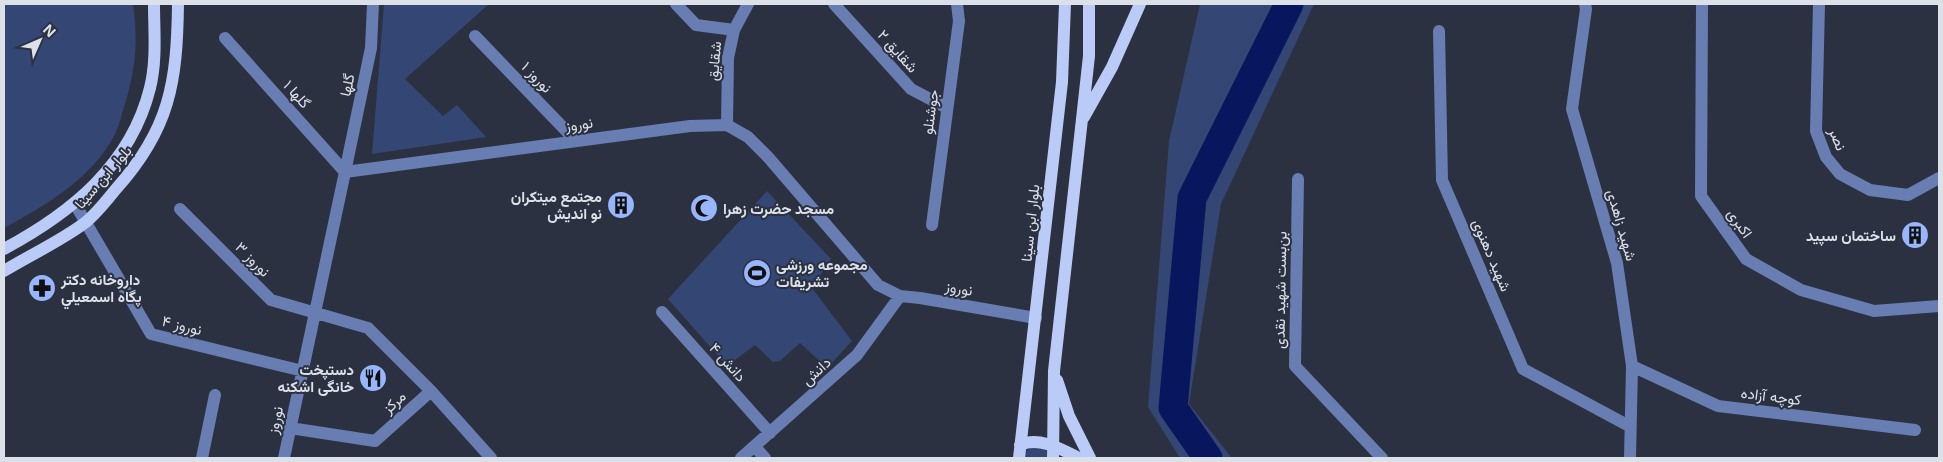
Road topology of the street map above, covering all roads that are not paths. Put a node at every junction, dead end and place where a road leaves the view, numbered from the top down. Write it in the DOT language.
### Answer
graph roads {
  1 [pos="154,4"];
  2 [pos="178,4"];
  3 [pos="373,4"];
  4 [pos="676,4"];
  5 [pos="748,4"];
  6 [pos="834,4"];
  7 [pos="957,4"];
  8 [pos="1065,4"];
  9 [pos="1089,4"];
  10 [pos="1140,4"];
  11 [pos="1584,4"];
  12 [pos="1702,4"];
  13 [pos="1819,4"];
  14 [pos="734,30"];
  15 [pos="1439,31"];
  16 [pos="475,36"];
  17 [pos="225,38"];
  18 [pos="947,108"];
  19 [pos="1080,123"];
  20 [pos="727,125"];
  21 [pos="576,141"];
  22 [pos="345,172"];
  23 [pos="1939,178"];
  24 [pos="1298,179"];
  25 [pos="75,204"];
  26 [pos="180,209"];
  27 [pos="86,222"];
  28 [pos="932,225"];
  29 [pos="4,249"];
  30 [pos="4,271"];
  31 [pos="900,296"];
  32 [pos="1939,306"];
  33 [pos="662,312"];
  34 [pos="315,313"];
  35 [pos="1036,318"];
  36 [pos="1632,366"];
  37 [pos="303,371"];
  38 [pos="1054,371"];
  39 [pos="432,391"];
  40 [pos="215,395"];
  41 [pos="1629,426"];
  42 [pos="290,428"];
  43 [pos="1915,430"];
  44 [pos="770,433"];
  45 [pos="1020,445"];
  46 [pos="755,446"];
  47 [pos="1053,453"];
  48 [pos="202,458"];
  49 [pos="284,458"];
  50 [pos="492,458"];
  51 [pos="741,458"];
  52 [pos="765,458"];
  53 [pos="1019,458"];
  54 [pos="1079,458"];
  55 [pos="1090,458"];
  56 [pos="1382,458"];
  57 [pos="1630,458"];
  1 -- 25 [label="main road, بلوار ابن سینا"];
  2 -- 27 [label="main road, بلوار ابن سینا"];
  3 -- 22 [label="street, گلها"];
  4 -- 14 [label="street"];
  5 -- 14 [label="street, شقایق"];
  6 -- 18 [label="street, شقایق ۲"];
  7 -- 18 [label="street, جوشنلو"];
  8 -- 35 [label="main road, بلوار ابن سینا"];
  9 -- 19 [label="main road"];
  10 -- 19 [label="main road"];
  11 -- 36 [label="street, شهید زاهدی"];
  12 -- 32 [label="street, اکبری"];
  13 -- 23 [label="street, نصر"];
  14 -- 20 [label="street, شقایق"];
  15 -- 41 [label="street, شهید دهنوی"];
  16 -- 21 [label="street, نوروز ۱"];
  17 -- 22 [label="street, گلها ۱"];
  18 -- 28 [label="street, جوشنلو"];
  19 -- 38 [label="main road"];
  20 -- 21 [label="street, نوروز"];
  20 -- 31 [label="street, نوروز"];
  21 -- 22 [label="street, نوروز"];
  22 -- 34 [label="street, نوروز"];
  24 -- 56 [label="street, بن‌بست شهید نقدی"];
  25 -- 27 [label="street, نوروز ۴"];
  25 -- 29 [label="main road, بلوار ابن سینا"];
  26 -- 34 [label="street, نوروز ۳"];
  27 -- 30 [label="main road, بلوار ابن سینا"];
  27 -- 37 [label="street, نوروز ۴"];
  31 -- 35 [label="street, نوروز"];
  31 -- 44 [label="street, دانش"];
  33 -- 44 [label="street, دانش ۴"];
  34 -- 37 [label="street, نوروز"];
  34 -- 39 [label="street, نوروز ۳"];
  35 -- 45 [label="main road, بلوار ابن سینا"];
  36 -- 41 [label="street, شهید زاهدی"];
  36 -- 43 [label="street, کوچه آزاده"];
  37 -- 42 [label="street, نوروز"];
  38 -- 47 [label="main road"];
  38 -- 55 [label="main road"];
  39 -- 42 [label="street, مرکز"];
  39 -- 50 [label="street"];
  40 -- 48 [label="street"];
  41 -- 57 [label="street, شهید زاهدی"];
  42 -- 49 [label="street, نوروز"];
  44 -- 46 [label="street, دانش"];
  45 -- 47 [label="main road"];
  45 -- 53 [label="main road, بلوار ابن سینا"];
  46 -- 51 [label="street, دانش"];
  46 -- 52 [label="street"];
  47 -- 54 [label="main road"];
}
